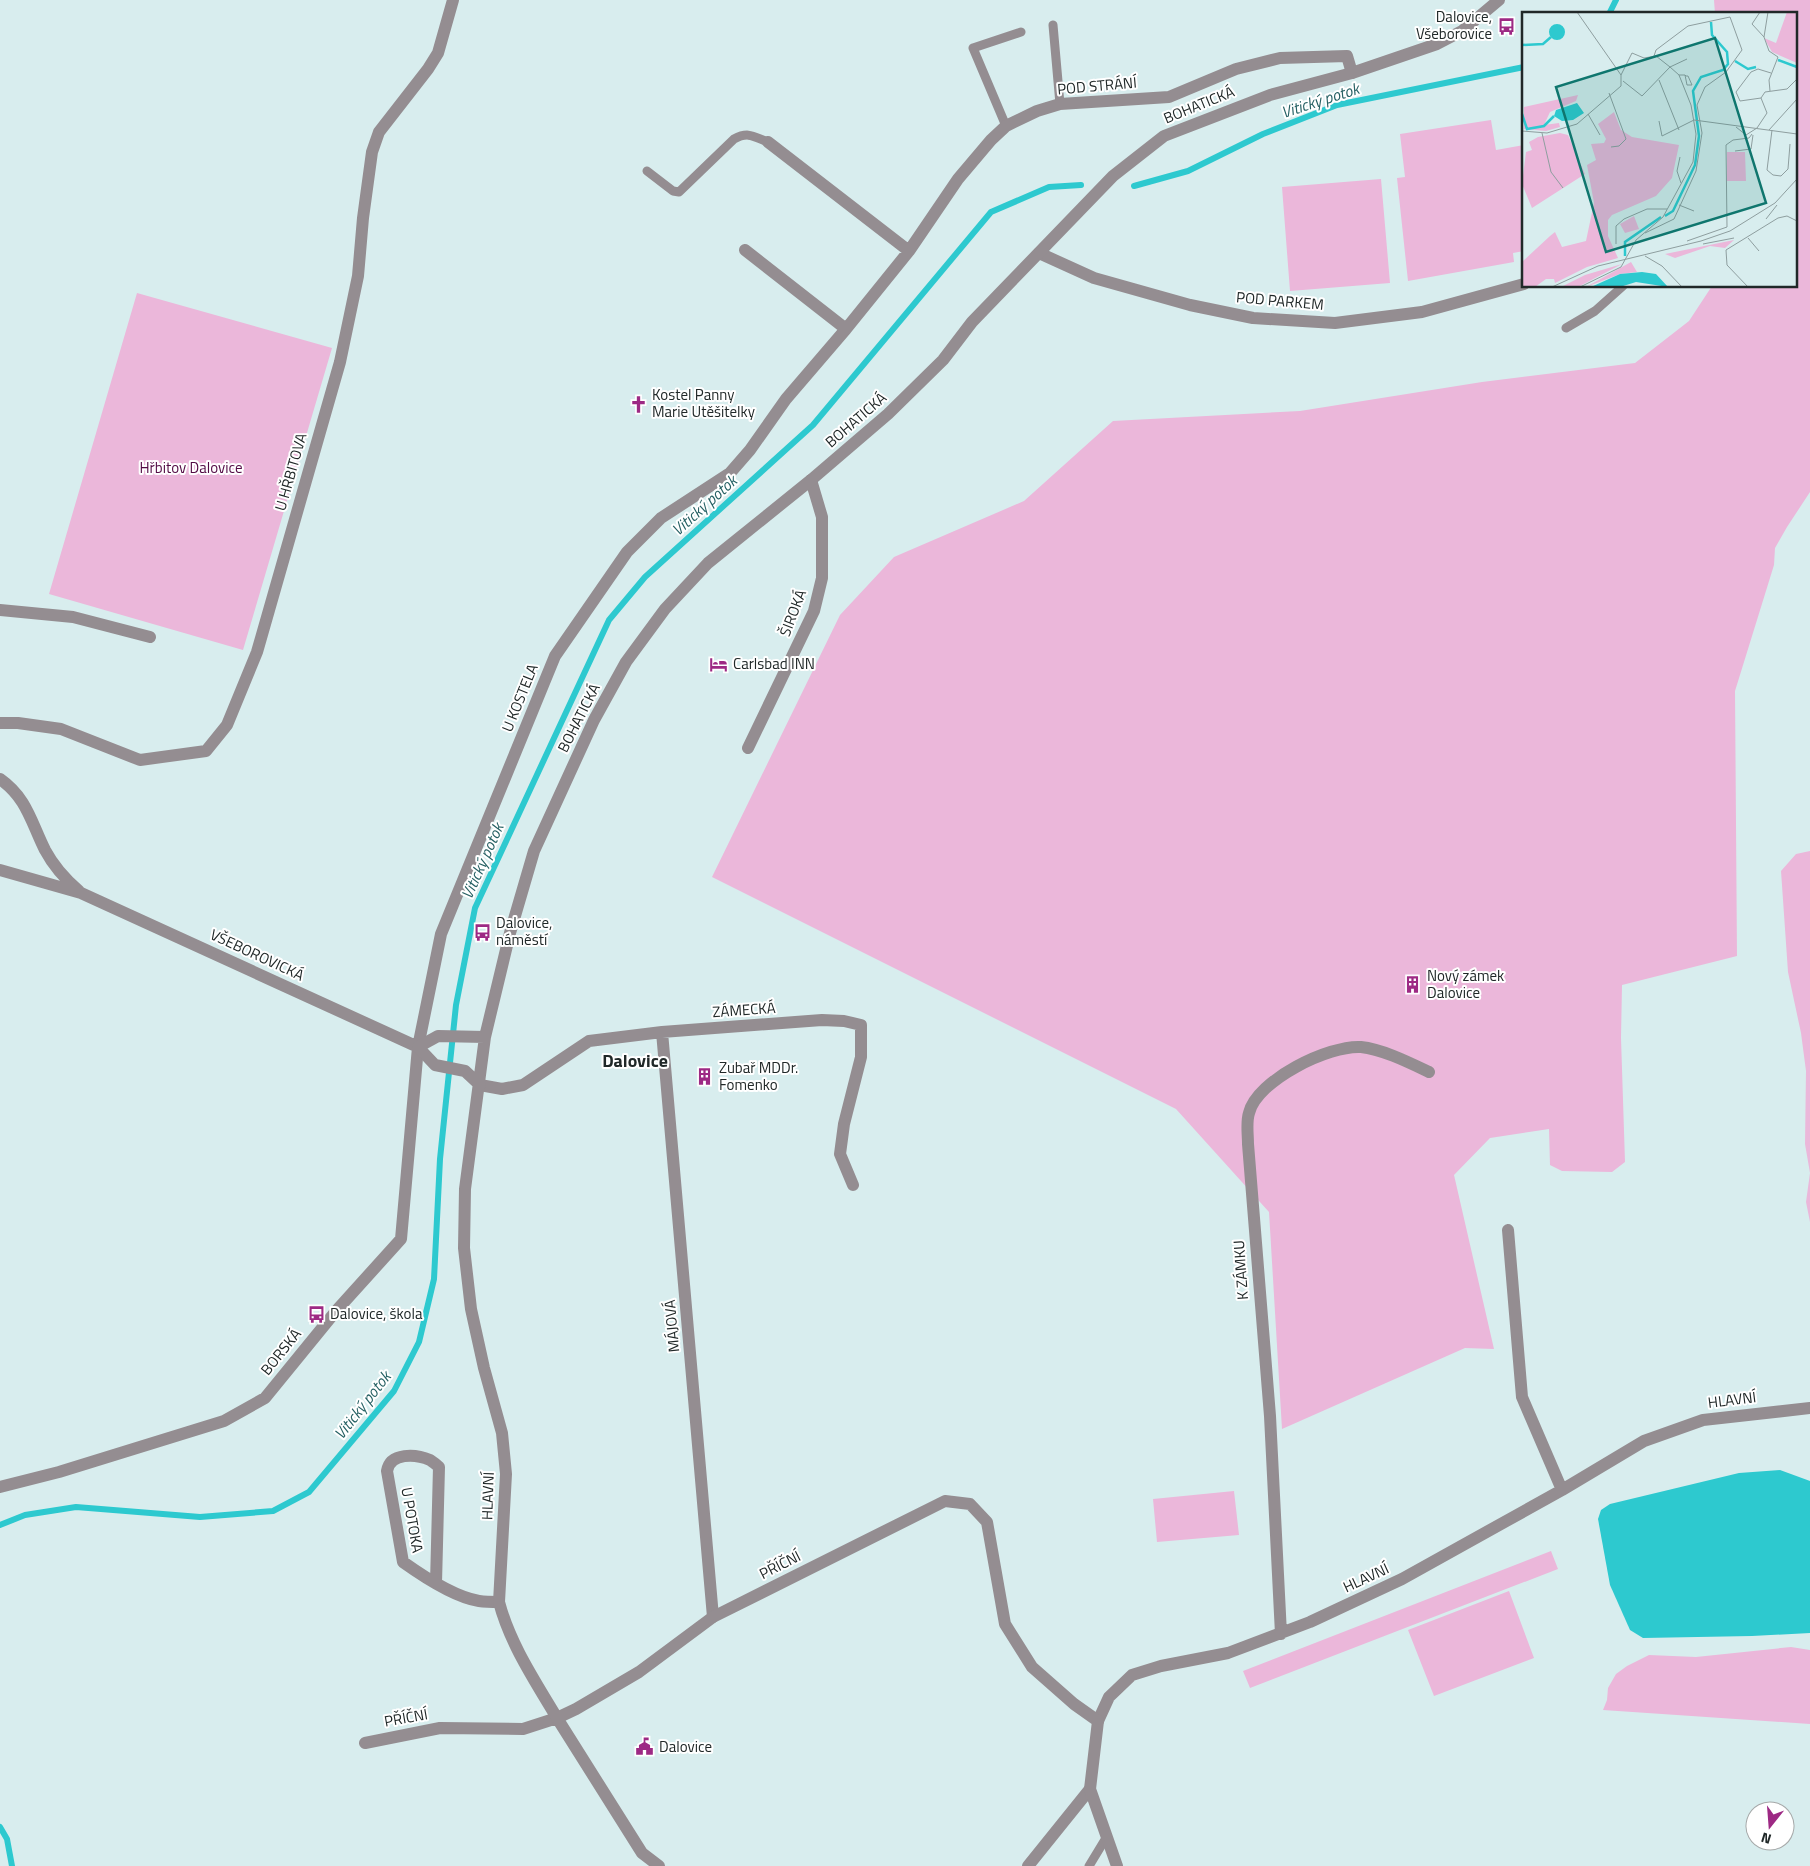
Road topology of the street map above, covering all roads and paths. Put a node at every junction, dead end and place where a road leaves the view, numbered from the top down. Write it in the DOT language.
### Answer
graph roads {
  1 [pos="453,0"];
  2 [pos="1499,0"];
  3 [pos="1052,24"];
  4 [pos="1020,32"];
  5 [pos="1352,73"];
  6 [pos="1060,104"];
  7 [pos="1006,126"];
  8 [pos="768,142"];
  9 [pos="647,171"];
  10 [pos="745,250"];
  11 [pos="908,251"];
  12 [pos="1039,252"];
  13 [pos="1522,285"];
  14 [pos="1621,288"];
  15 [pos="846,328"];
  16 [pos="1566,328"];
  17 [pos="764,430"];
  18 [pos="811,480"];
  19 [pos="0,610"];
  20 [pos="150,637"];
  21 [pos="0,723"];
  22 [pos="748,748"];
  23 [pos="0,778"];
  24 [pos="0,870"];
  25 [pos="81,893"];
  26 [pos="662,1032"];
  27 [pos="485,1037"];
  28 [pos="418,1047"];
  29 [pos="1429,1072"];
  30 [pos="480,1085"];
  31 [pos="854,1185"];
  32 [pos="1508,1230"];
  33 [pos="1810,1408"];
  34 [pos="0,1487"];
  35 [pos="1562,1490"];
  36 [pos="436,1583"];
  37 [pos="499,1602"];
  38 [pos="713,1617"];
  39 [pos="1281,1634"];
  40 [pos="557,1718"];
  41 [pos="1098,1721"];
  42 [pos="365,1743"];
  43 [pos="1090,1789"];
  44 [pos="1106,1838"];
  45 [pos="659,1866"];
  46 [pos="1028,1866"];
  47 [pos="1089,1866"];
  48 [pos="1117,1866"];
  1 -- 21 [label="street, U HŘBITOVA"];
  2 -- 5 [label="street, BOHATICKÁ"];
  3 -- 6 [label="lane"];
  4 -- 7 [label="lane"];
  5 -- 6 [label="street, POD STRÁNÍ"];
  5 -- 12 [label="street, BOHATICKÁ"];
  6 -- 7 [label="street, POD STRÁNÍ"];
  7 -- 11 [label="street, POD STRÁNÍ"];
  8 -- 9 [label="lane"];
  8 -- 11 [label="street"];
  10 -- 15 [label="street"];
  11 -- 15 [label="street, POD STRÁNÍ"];
  12 -- 13 [label="street, POD PARKEM"];
  12 -- 18 [label="street, BOHATICKÁ"];
  14 -- 16 [label="lane"];
  15 -- 17 [label="street, POD STRÁNÍ"];
  17 -- 28 [label="street, U KOSTELA"];
  18 -- 22 [label="street, ŠIROKÁ"];
  18 -- 27 [label="street, BOHATICKÁ"];
  19 -- 20 [label="street"];
  23 -- 25 [label="street, VŠEBOROVICKÁ"];
  24 -- 25 [label="street, VŠEBOROVICKÁ"];
  25 -- 28 [label="street, VŠEBOROVICKÁ"];
  26 -- 30 [label="street, ZÁMECKÁ"];
  26 -- 31 [label="street, ZÁMECKÁ"];
  26 -- 38 [label="street, MÁJOVÁ"];
  27 -- 28 [label="street"];
  27 -- 30 [label="street, BOHATICKÁ"];
  28 -- 30 [label="street"];
  28 -- 34 [label="street, BORSKÁ"];
  29 -- 39 [label="street, K ZÁMKU"];
  30 -- 37 [label="street, HLAVNÍ"];
  32 -- 35 [label="street"];
  33 -- 35 [label="street, HLAVNÍ"];
  35 -- 39 [label="street, HLAVNÍ"];
  36 -- 36 [label="street, U POTOKA"];
  36 -- 37 [label="street, U POTOKA"];
  37 -- 40 [label="street, HLAVNÍ"];
  38 -- 40 [label="street, PŘÍČNÍ"];
  38 -- 41 [label="street, PŘÍČNÍ"];
  39 -- 41 [label="street, HLAVNÍ"];
  40 -- 42 [label="street, PŘÍČNÍ"];
  40 -- 45 [label="street, HLAVNÍ"];
  41 -- 43 [label="street, HLAVNÍ"];
  43 -- 44 [label="street"];
  43 -- 46 [label="street"];
  44 -- 47 [label="lane"];
  44 -- 48 [label="street"];
}
